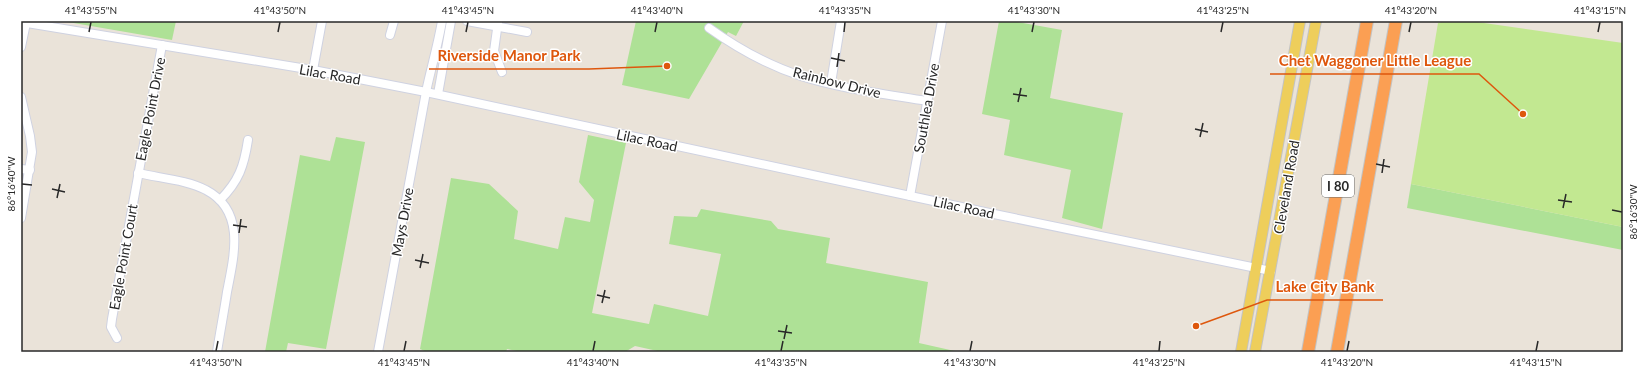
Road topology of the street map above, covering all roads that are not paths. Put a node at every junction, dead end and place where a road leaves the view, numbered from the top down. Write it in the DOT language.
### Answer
graph roads {
  1 [pos="322,21"];
  2 [pos="394,21"];
  3 [pos="442,21"];
  4 [pos="451,21"];
  5 [pos="466,21"];
  6 [pos="841,21"];
  7 [pos="942,21"];
  8 [pos="1300,21"];
  9 [pos="1316,21"];
  10 [pos="1368,21"];
  11 [pos="1396,21"];
  12 [pos="24,23"];
  13 [pos="498,24"];
  14 [pos="709,28"];
  15 [pos="527,32"];
  16 [pos="390,35"];
  17 [pos="162,45"];
  18 [pos="21,47"];
  19 [pos="313,70"];
  20 [pos="502,72"];
  21 [pos="830,83"];
  22 [pos="426,92"];
  23 [pos="438,94"];
  24 [pos="21,97"];
  25 [pos="927,101"];
  26 [pos="248,140"];
  27 [pos="25,169"];
  28 [pos="138,173"];
  29 [pos="910,196"];
  30 [pos="220,200"];
  31 [pos="21,218"];
  32 [pos="1256,268"];
  33 [pos="1270,271"];
  34 [pos="118,338"];
  35 [pos="217,352"];
  36 [pos="378,352"];
  37 [pos="1241,352"];
  38 [pos="1255,352"];
  39 [pos="1308,352"];
  40 [pos="1337,352"];
  1 -- 19 [label="street"];
  2 -- 16 [label="street"];
  3 -- 22 [label="street, Mays Drive"];
  4 -- 23 [label="street"];
  5 -- 13 [label="street"];
  6 -- 21 [label="street"];
  7 -- 25 [label="street, Southlea Drive"];
  8 -- 32 [label="main road, Cleveland Road"];
  9 -- 33 [label="main road, Cleveland Road"];
  10 -- 39 [label="highway, I 80"];
  11 -- 40 [label="highway, I 80"];
  12 -- 17 [label="street, Lilac Road"];
  12 -- 18 [label="street"];
  13 -- 15 [label="street"];
  13 -- 20 [label="street"];
  14 -- 21 [label="street, Rainbow Drive"];
  17 -- 19 [label="street, Lilac Road"];
  17 -- 28 [label="street, Eagle Point Drive"];
  19 -- 22 [label="street, Lilac Road"];
  21 -- 25 [label="street, Rainbow Drive"];
  22 -- 23 [label="street, Lilac Road"];
  22 -- 36 [label="street, Mays Drive"];
  23 -- 29 [label="street, Lilac Road"];
  24 -- 27 [label="street"];
  25 -- 29 [label="street, Southlea Drive"];
  26 -- 30 [label="street"];
  27 -- 31 [label="street"];
  28 -- 30 [label="street"];
  28 -- 34 [label="street, Eagle Point Court"];
  29 -- 32 [label="street, Lilac Road"];
  30 -- 35 [label="street"];
  32 -- 33 [label="street, Lilac Road"];
  32 -- 37 [label="main road, Cleveland Road"];
  33 -- 38 [label="main road, Cleveland Road"];
}
